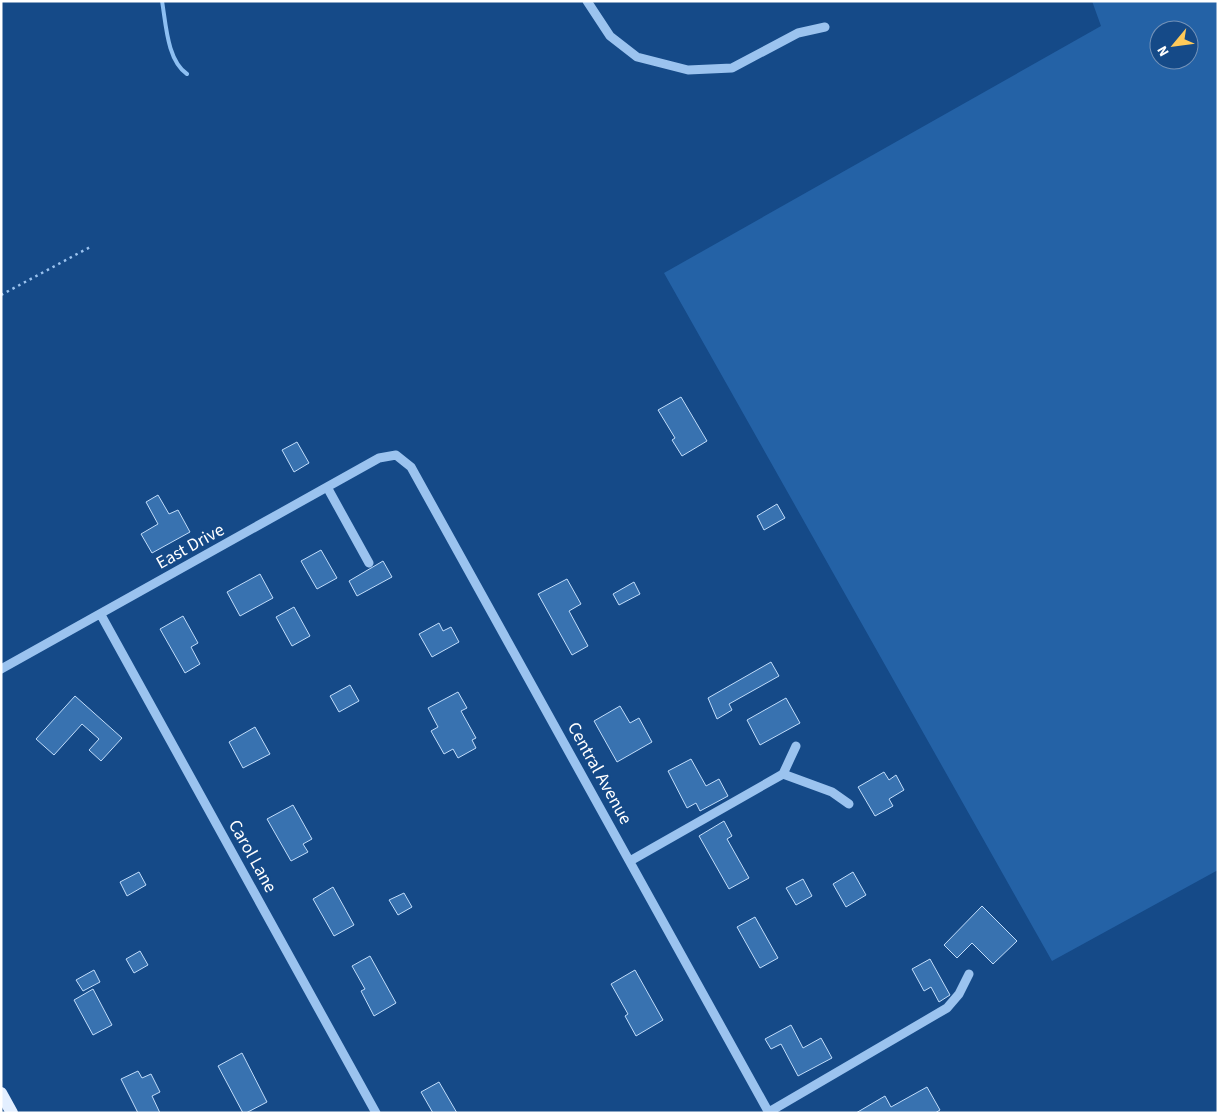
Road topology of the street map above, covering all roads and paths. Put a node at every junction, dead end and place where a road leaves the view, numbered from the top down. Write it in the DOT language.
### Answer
graph roads {
  1 [pos="587,1"];
  2 [pos="825,28"];
  3 [pos="92,246"];
  4 [pos="1,296"];
  5 [pos="396,455"];
  6 [pos="327,487"];
  7 [pos="368,563"];
  8 [pos="102,614"];
  9 [pos="1,669"];
  10 [pos="796,746"];
  11 [pos="783,774"];
  12 [pos="849,804"];
  13 [pos="630,861"];
  14 [pos="969,974"];
  15 [pos="1,1093"];
  16 [pos="769,1112"];
  17 [pos="12,1113"];
  18 [pos="376,1113"];
  1 -- 2 [label="street"];
  3 -- 4 [label="path"];
  5 -- 6 [label="street, East Drive"];
  5 -- 13 [label="street, Central Avenue"];
  6 -- 7 [label="street"];
  6 -- 8 [label="street, East Drive"];
  8 -- 9 [label="street, East Drive"];
  8 -- 18 [label="street, Carol Lane"];
  10 -- 11 [label="street"];
  11 -- 12 [label="street"];
  11 -- 13 [label="street"];
  13 -- 16 [label="street, Central Avenue"];
  14 -- 16 [label="street"];
  15 -- 17 [label="main road"];
}
